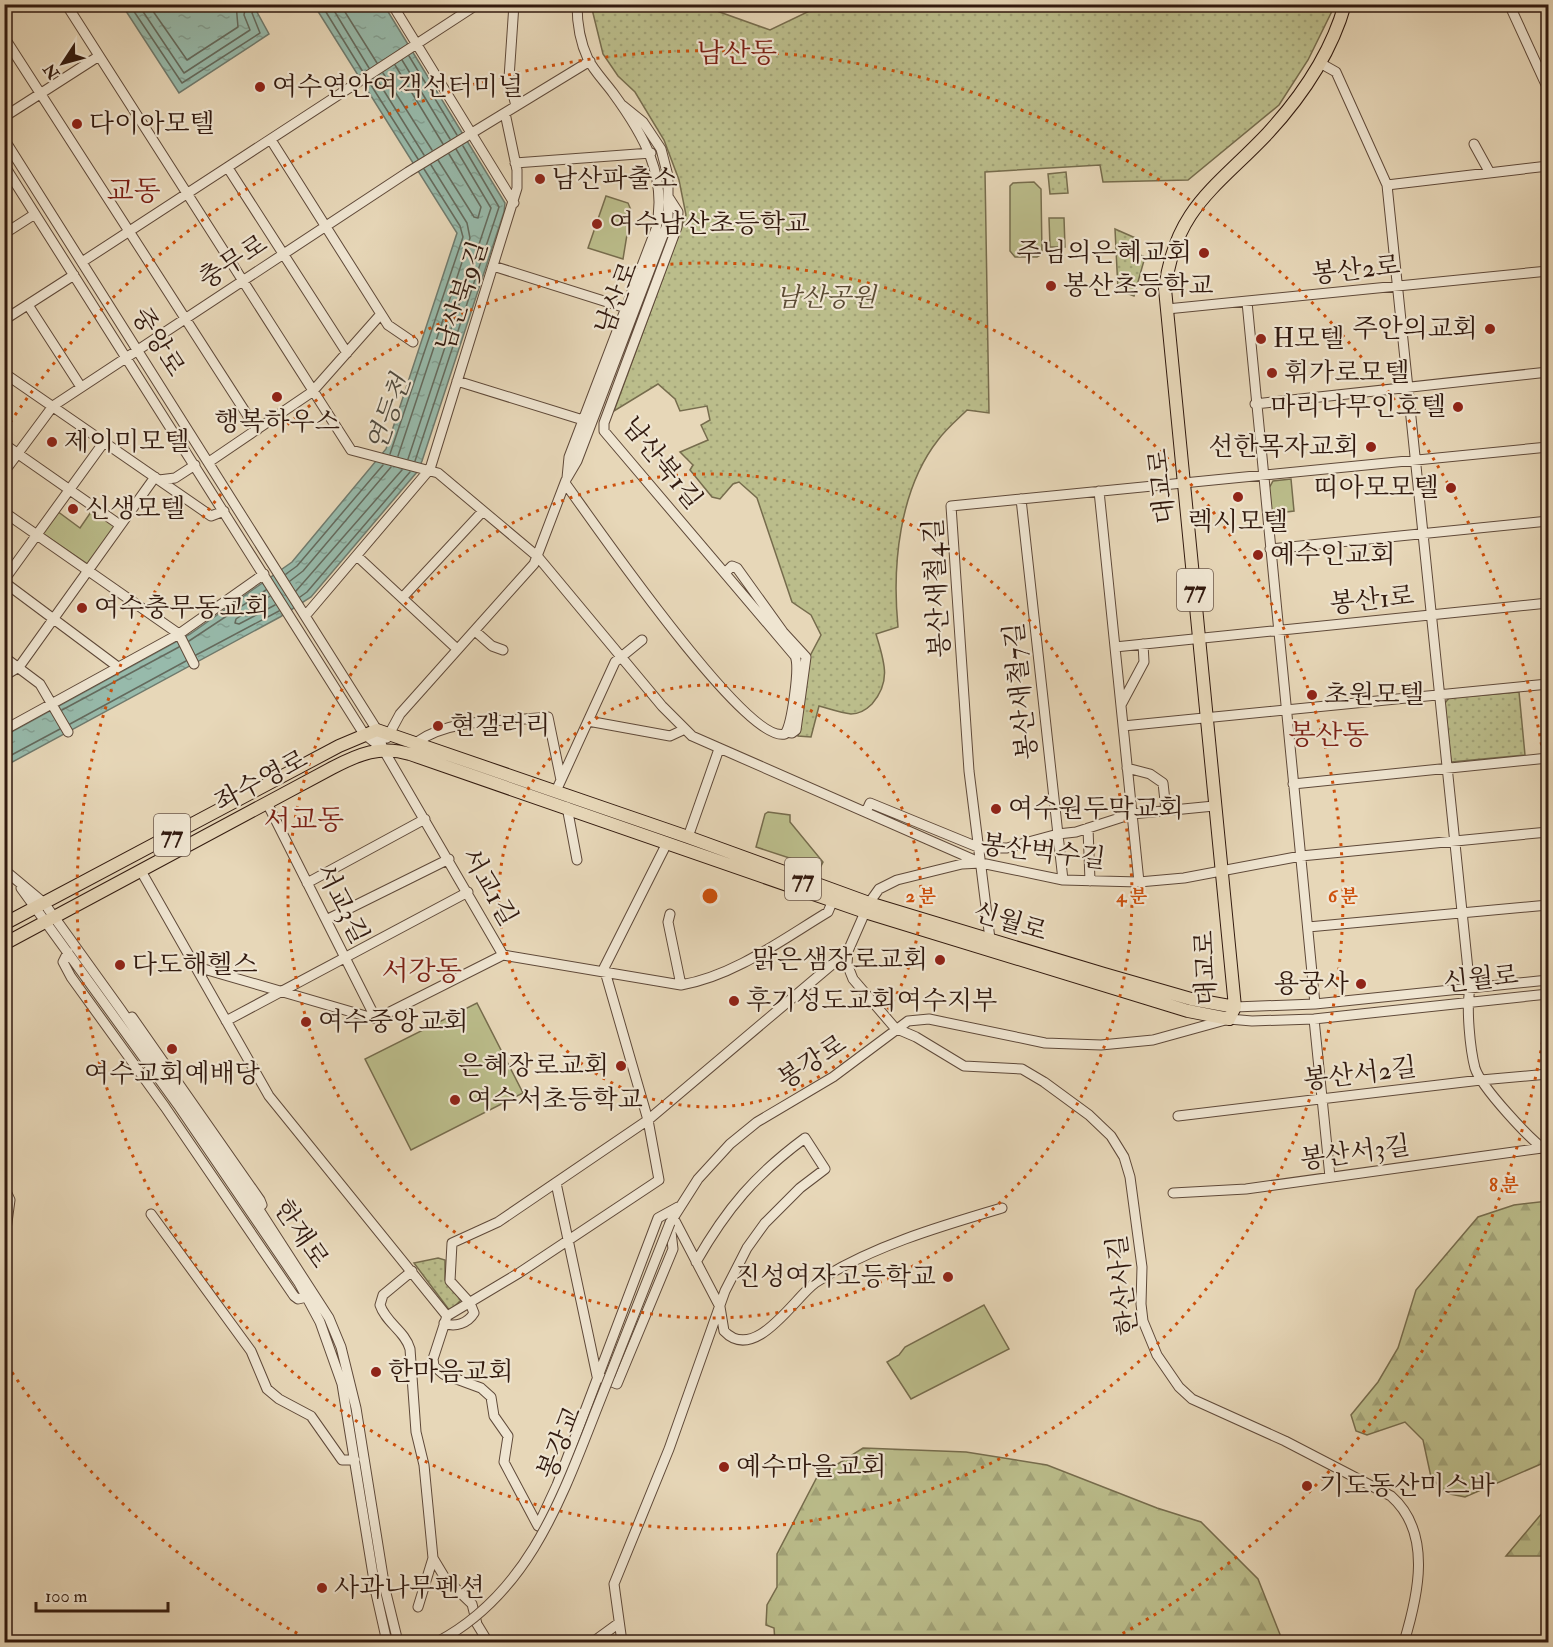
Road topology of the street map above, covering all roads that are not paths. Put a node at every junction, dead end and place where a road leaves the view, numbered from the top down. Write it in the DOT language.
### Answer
graph roads {
  1 [pos="66,4"];
  2 [pos="392,4"];
  3 [pos="478,4"];
  4 [pos="514,4"];
  5 [pos="576,4"];
  6 [pos="1345,4"];
  7 [pos="1509,4"];
  8 [pos="4,37"];
  9 [pos="417,46"];
  10 [pos="99,56"];
  11 [pos="590,61"];
  12 [pos="1320,63"];
  13 [pos="1548,89"];
  14 [pos="41,94"];
  15 [pos="622,105"];
  16 [pos="516,106"];
  17 [pos="505,113"];
  18 [pos="4,117"];
  19 [pos="471,134"];
  20 [pos="4,139"];
  21 [pos="271,140"];
  22 [pos="1474,144"];
  23 [pos="651,153"];
  24 [pos="515,163"];
  25 [pos="4,165"];
  26 [pos="1548,166"];
  27 [pos="228,168"];
  28 [pos="1490,173"];
  29 [pos="1387,185"];
  30 [pos="187,194"];
  31 [pos="669,198"];
  32 [pos="514,203"];
  33 [pos="35,214"];
  34 [pos="325,226"];
  35 [pos="129,231"];
  36 [pos="4,234"];
  37 [pos="283,254"];
  38 [pos="82,262"];
  39 [pos="493,266"];
  40 [pos="1548,271"];
  41 [pos="74,275"];
  42 [pos="242,281"];
  43 [pos="1399,286"];
  44 [pos="1247,302"];
  45 [pos="28,305"];
  46 [pos="626,308"];
  47 [pos="1167,309"];
  48 [pos="381,314"];
  49 [pos="185,319"];
  50 [pos="4,320"];
  51 [pos="413,342"];
  52 [pos="138,350"];
  53 [pos="347,353"];
  54 [pos="126,357"];
  55 [pos="1548,372"];
  56 [pos="4,373"];
  57 [pos="457,381"];
  58 [pos="81,387"];
  59 [pos="1409,387"];
  60 [pos="312,392"];
  61 [pos="1255,404"];
  62 [pos="53,406"];
  63 [pos="583,420"];
  64 [pos="257,430"];
  65 [pos="104,442"];
  66 [pos="4,444"];
  67 [pos="1548,447"];
  68 [pos="17,453"];
  69 [pos="1416,460"];
  70 [pos="209,462"];
  71 [pos="195,465"];
  72 [pos="426,468"];
  73 [pos="4,472"];
  74 [pos="1262,475"];
  75 [pos="157,479"];
  76 [pos="566,481"];
  77 [pos="1185,483"];
  78 [pos="69,490"];
  79 [pos="1099,491"];
  80 [pos="1021,499"];
  81 [pos="224,511"];
  82 [pos="4,512"];
  83 [pos="483,512"];
  84 [pos="1548,521"];
  85 [pos="120,525"];
  86 [pos="1424,534"];
  87 [pos="37,535"];
  88 [pos="1270,549"];
  89 [pos="357,556"];
  90 [pos="538,558"];
  91 [pos="88,570"];
  92 [pos="264,574"];
  93 [pos="4,581"];
  94 [pos="402,598"];
  95 [pos="1548,603"];
  96 [pos="304,612"];
  97 [pos="1432,615"];
  98 [pos="54,619"];
  99 [pos="1278,630"];
  100 [pos="475,631"];
  101 [pos="179,634"];
  102 [pos="1199,638"];
  103 [pos="642,640"];
  104 [pos="1143,644"];
  105 [pos="1115,647"];
  106 [pos="457,649"];
  107 [pos="503,650"];
  108 [pos="622,656"];
  109 [pos="4,657"];
  110 [pos="194,664"];
  111 [pos="19,667"];
  112 [pos="118,667"];
  113 [pos="4,676"];
  114 [pos="1548,684"];
  115 [pos="1440,694"];
  116 [pos="53,704"];
  117 [pos="1120,705"];
  118 [pos="1286,710"];
  119 [pos="1206,717"];
  120 [pos="588,721"];
  121 [pos="1123,726"];
  122 [pos="4,730"];
  123 [pos="683,730"];
  124 [pos="68,732"];
  125 [pos="383,732"];
  126 [pos="364,734"];
  127 [pos="417,742"];
  128 [pos="383,749"];
  129 [pos="719,749"];
  130 [pos="1548,758"];
  131 [pos="1127,768"];
  132 [pos="1448,768"];
  133 [pos="1293,784"];
  134 [pos="559,785"];
  135 [pos="267,803"];
  136 [pos="1214,806"];
  137 [pos="567,807"];
  138 [pos="1166,810"];
  139 [pos="866,812"];
  140 [pos="1132,814"];
  141 [pos="425,819"];
  142 [pos="1088,828"];
  143 [pos="1548,832"];
  144 [pos="1058,834"];
  145 [pos="688,837"];
  146 [pos="1455,841"];
  147 [pos="667,843"];
  148 [pos="980,848"];
  149 [pos="1300,856"];
  150 [pos="449,859"];
  151 [pos="577,860"];
  152 [pos="981,863"];
  153 [pos="111,867"];
  154 [pos="6,870"];
  155 [pos="141,871"];
  156 [pos="1222,871"];
  157 [pos="1063,880"];
  158 [pos="1090,881"];
  159 [pos="120,882"];
  160 [pos="1139,882"];
  161 [pos="308,883"];
  162 [pos="468,892"];
  163 [pos="833,900"];
  164 [pos="1548,904"];
  165 [pos="40,905"];
  166 [pos="867,907"];
  167 [pos="1462,913"];
  168 [pos="670,914"];
  169 [pos="50,920"];
  170 [pos="326,920"];
  171 [pos="4,924"];
  172 [pos="1308,927"];
  173 [pos="990,939"];
  174 [pos="4,944"];
  175 [pos="848,951"];
  176 [pos="503,955"];
  177 [pos="345,958"];
  178 [pos="197,967"];
  179 [pos="605,972"];
  180 [pos="1548,981"];
  181 [pos="681,985"];
  182 [pos="1470,989"];
  183 [pos="282,992"];
  184 [pos="1548,994"];
  185 [pos="1467,1003"];
  186 [pos="1315,1004"];
  187 [pos="1235,1007"];
  188 [pos="376,1018"];
  189 [pos="1229,1019"];
  190 [pos="1314,1019"];
  191 [pos="226,1021"];
  192 [pos="895,1028"];
  193 [pos="1548,1074"];
  194 [pos="1481,1080"];
  195 [pos="1322,1100"];
  196 [pos="1178,1116"];
  197 [pos="648,1120"];
  198 [pos="1545,1150"];
  199 [pos="1330,1178"];
  200 [pos="556,1183"];
  201 [pos="4,1187"];
  202 [pos="1173,1193"];
  203 [pos="678,1207"];
  204 [pos="1002,1208"];
  205 [pos="151,1214"];
  206 [pos="671,1220"];
  207 [pos="567,1240"];
  208 [pos="4,1245"];
  209 [pos="696,1262"];
  210 [pos="412,1271"];
  211 [pos="470,1303"];
  212 [pos="720,1307"];
  213 [pos="446,1319"];
  214 [pos="597,1376"];
  215 [pos="356,1460"];
  216 [pos="433,1558"];
  217 [pos="418,1607"];
  218 [pos="618,1623"];
  219 [pos="387,1642"];
  220 [pos="398,1642"];
  221 [pos="437,1642"];
  222 [pos="488,1642"];
  223 [pos="593,1642"];
  224 [pos="622,1642"];
  225 [pos="1404,1642"];
  1 -- 10 [label="street"];
  2 -- 9 [label="street"];
  3 -- 9 [label="street"];
  4 -- 16 [label="street"];
  5 -- 11 [label="street, 남산로"];
  6 -- 12 [label="main road, 대교로 / 77"];
  7 -- 13 [label="street"];
  8 -- 14 [label="street"];
  9 -- 19 [label="street"];
  9 -- 21 [label="street"];
  10 -- 14 [label="street"];
  10 -- 30 [label="street"];
  11 -- 15 [label="street, 남산로"];
  11 -- 16 [label="street"];
  12 -- 29 [label="street"];
  12 -- 47 [label="main road, 대교로 / 77"];
  14 -- 18 [label="street"];
  14 -- 35 [label="street"];
  15 -- 23 [label="street, 남산로"];
  15 -- 31 [label="street, 남산로"];
  16 -- 17 [label="street"];
  17 -- 19 [label="street"];
  17 -- 24 [label="street, 남산북9길"];
  19 -- 32 [label="street"];
  19 -- 34 [label="street, 충무로"];
  20 -- 38 [label="street, 중앙로"];
  21 -- 27 [label="street"];
  21 -- 34 [label="street"];
  22 -- 28 [label="street"];
  23 -- 24 [label="street"];
  23 -- 46 [label="street, 남산로"];
  24 -- 32 [label="street, 남산북9길"];
  25 -- 33 [label="street"];
  26 -- 28 [label="street"];
  27 -- 30 [label="street"];
  27 -- 37 [label="street"];
  28 -- 29 [label="street"];
  29 -- 43 [label="street"];
  30 -- 35 [label="street"];
  30 -- 42 [label="street"];
  31 -- 76 [label="street, 남산로"];
  31 -- 76 [label="street, 남산북1길"];
  32 -- 39 [label="street, 남산북9길"];
  33 -- 36 [label="street"];
  33 -- 41 [label="street"];
  34 -- 37 [label="street, 충무로"];
  34 -- 48 [label="street"];
  35 -- 38 [label="street"];
  35 -- 49 [label="street"];
  37 -- 42 [label="street, 충무로"];
  37 -- 53 [label="street"];
  38 -- 52 [label="street, 중앙로"];
  39 -- 46 [label="street"];
  39 -- 57 [label="street, 남산북9길"];
  40 -- 43 [label="street, 봉산2로"];
  41 -- 45 [label="street"];
  41 -- 54 [label="street"];
  42 -- 49 [label="street, 충무로"];
  42 -- 60 [label="street"];
  43 -- 44 [label="street, 봉산2로"];
  43 -- 59 [label="street"];
  44 -- 47 [label="street, 봉산2로"];
  44 -- 61 [label="street"];
  45 -- 50 [label="street"];
  45 -- 58 [label="street"];
  46 -- 63 [label="street, 남산로"];
  47 -- 77 [label="main road, 대교로 / 77"];
  48 -- 51 [label="street"];
  48 -- 53 [label="street"];
  49 -- 52 [label="street, 충무로"];
  49 -- 64 [label="street"];
  52 -- 54 [label="street, 충무로"];
  52 -- 70 [label="street, 중앙로"];
  53 -- 60 [label="street"];
  54 -- 58 [label="street, 충무로"];
  54 -- 71 [label="street"];
  55 -- 59 [label="street"];
  56 -- 62 [label="street"];
  57 -- 63 [label="street"];
  57 -- 72 [label="street, 남산북9길"];
  58 -- 62 [label="street, 충무로"];
  59 -- 61 [label="street"];
  59 -- 69 [label="street"];
  60 -- 64 [label="street"];
  60 -- 72 [label="street"];
  61 -- 74 [label="street"];
  62 -- 65 [label="street"];
  62 -- 68 [label="street, 충무로"];
  63 -- 76 [label="street, 남산로"];
  64 -- 70 [label="street"];
  65 -- 75 [label="street"];
  65 -- 78 [label="street"];
  66 -- 68 [label="street"];
  67 -- 69 [label="street, 봉산새철4길"];
  68 -- 73 [label="street, 충무로"];
  68 -- 78 [label="street"];
  69 -- 74 [label="street, 봉산새철4길"];
  69 -- 86 [label="street"];
  70 -- 96 [label="street, 중앙로"];
  71 -- 75 [label="street"];
  71 -- 81 [label="street"];
  72 -- 83 [label="street"];
  72 -- 89 [label="street, 남산북9길"];
  74 -- 77 [label="street, 봉산새철4길"];
  74 -- 88 [label="street"];
  75 -- 81 [label="street"];
  75 -- 85 [label="street"];
  76 -- 90 [label="street, 남산로"];
  77 -- 79 [label="street, 봉산새철4길"];
  77 -- 102 [label="main road, 대교로 / 77"];
  78 -- 85 [label="street"];
  78 -- 87 [label="street"];
  79 -- 80 [label="street, 봉산새철4길"];
  79 -- 105 [label="street"];
  80 -- 144 [label="street, 봉산새철7길"];
  80 -- 148 [label="street, 봉산새철4길"];
  81 -- 92 [label="street"];
  82 -- 87 [label="street"];
  83 -- 90 [label="street"];
  83 -- 94 [label="street"];
  84 -- 86 [label="street"];
  85 -- 91 [label="street"];
  86 -- 88 [label="street"];
  86 -- 97 [label="street"];
  87 -- 91 [label="street"];
  87 -- 93 [label="street"];
  88 -- 99 [label="street"];
  89 -- 94 [label="street"];
  89 -- 96 [label="street, 남산북9길"];
  90 -- 100 [label="street, 남산로"];
  90 -- 108 [label="street"];
  91 -- 98 [label="street"];
  91 -- 101 [label="street"];
  92 -- 101 [label="street"];
  92 -- 126 [label="street"];
  93 -- 98 [label="street"];
  94 -- 106 [label="street"];
  95 -- 97 [label="street, 봉산1로"];
  96 -- 125 [label="street"];
  97 -- 99 [label="street, 봉산1로"];
  97 -- 115 [label="street"];
  98 -- 111 [label="street"];
  98 -- 112 [label="street"];
  99 -- 102 [label="street, 봉산1로"];
  99 -- 118 [label="street"];
  100 -- 106 [label="street, 남산로"];
  100 -- 107 [label="street"];
  101 -- 110 [label="street"];
  101 -- 112 [label="street"];
  102 -- 104 [label="street, 봉산1로"];
  102 -- 119 [label="main road, 대교로 / 77"];
  103 -- 108 [label="street"];
  104 -- 105 [label="street, 봉산1로"];
  104 -- 117 [label="street"];
  105 -- 117 [label="street"];
  106 -- 125 [label="street, 남산로"];
  108 -- 120 [label="street"];
  108 -- 123 [label="street"];
  109 -- 111 [label="street"];
  111 -- 113 [label="street"];
  111 -- 116 [label="street"];
  112 -- 116 [label="street"];
  114 -- 115 [label="street"];
  115 -- 118 [label="street"];
  115 -- 132 [label="street"];
  116 -- 122 [label="street"];
  116 -- 124 [label="street"];
  117 -- 121 [label="street"];
  118 -- 119 [label="street"];
  118 -- 133 [label="street"];
  119 -- 121 [label="street"];
  119 -- 136 [label="main road, 대교로 / 77"];
  120 -- 123 [label="street"];
  120 -- 134 [label="street"];
  121 -- 131 [label="street"];
  123 -- 129 [label="street"];
  125 -- 126 [label="main road, 좌수영로 / 77"];
  125 -- 127 [label="main road, 신월로 / 77"];
  125 -- 128 [label="street"];
  126 -- 128 [label="street"];
  126 -- 153 [label="main road, 좌수영로 / 77"];
  127 -- 134 [label="main road, 신월로 / 77"];
  127 -- 134 [label="street"];
  128 -- 135 [label="main road, 좌수영로 / 77"];
  128 -- 137 [label="main road, 신월로 / 77"];
  128 -- 141 [label="street, 서교1길"];
  129 -- 139 [label="street"];
  129 -- 145 [label="street"];
  130 -- 132 [label="street"];
  131 -- 138 [label="street"];
  131 -- 140 [label="street"];
  132 -- 133 [label="street"];
  132 -- 146 [label="street"];
  133 -- 149 [label="street"];
  134 -- 145 [label="main road, 신월로 / 77"];
  135 -- 155 [label="main road, 좌수영로 / 77"];
  135 -- 161 [label="street, 서교3길"];
  136 -- 138 [label="street"];
  136 -- 156 [label="main road, 대교로 / 77"];
  137 -- 147 [label="main road, 신월로 / 77"];
  137 -- 151 [label="street"];
  138 -- 140 [label="street"];
  139 -- 148 [label="street"];
  139 -- 152 [label="street"];
  140 -- 142 [label="street"];
  140 -- 160 [label="street"];
  141 -- 150 [label="street, 서교1길"];
  141 -- 161 [label="street"];
  142 -- 144 [label="street"];
  142 -- 158 [label="street"];
  143 -- 146 [label="street, 봉산벅수길"];
  144 -- 148 [label="street"];
  144 -- 157 [label="street, 봉산새철7길"];
  145 -- 166 [label="main road, 신월로 / 77"];
  146 -- 149 [label="street, 봉산벅수길"];
  146 -- 167 [label="street"];
  147 -- 163 [label="main road, 신월로 / 77"];
  147 -- 179 [label="street"];
  148 -- 152 [label="street, 봉산새철4길"];
  149 -- 156 [label="street, 봉산벅수길"];
  149 -- 172 [label="street"];
  150 -- 162 [label="street, 서교1길"];
  150 -- 170 [label="street"];
  152 -- 157 [label="street, 봉산벅수길"];
  152 -- 166 [label="street, 봉산벅수길"];
  152 -- 173 [label="street, 봉산새철4길"];
  153 -- 159 [label="main road"];
  153 -- 165 [label="main road, 좌수영로 / 77"];
  154 -- 165 [label="street, 한재로"];
  155 -- 159 [label="main road, 좌수영로 / 77"];
  155 -- 178 [label="street"];
  156 -- 160 [label="street, 봉산벅수길"];
  156 -- 187 [label="main road, 대교로 / 77"];
  157 -- 158 [label="street, 봉산벅수길"];
  158 -- 160 [label="street, 봉산벅수길"];
  159 -- 169 [label="main road, 좌수영로 / 77"];
  161 -- 170 [label="street, 서교3길"];
  162 -- 176 [label="street, 서교1길"];
  162 -- 177 [label="street"];
  163 -- 166 [label="main road, 신월로 / 77"];
  163 -- 181 [label="street"];
  164 -- 167 [label="street"];
  165 -- 169 [label="street, 한재로"];
  165 -- 171 [label="main road, 좌수영로 / 77"];
  166 -- 173 [label="main road, 신월로 / 77"];
  166 -- 175 [label="street"];
  166 -- 189 [label="main road, 신월로 / 77"];
  167 -- 172 [label="street"];
  167 -- 182 [label="street"];
  168 -- 181 [label="street"];
  169 -- 174 [label="main road, 좌수영로 / 77"];
  169 -- 215 [label="street, 한재로"];
  169 -- 220 [label="street, 한재로"];
  170 -- 177 [label="street, 서교3길"];
  172 -- 186 [label="street"];
  173 -- 187 [label="main road, 신월로 / 77"];
  175 -- 192 [label="street"];
  175 -- 197 [label="street"];
  176 -- 179 [label="street"];
  176 -- 188 [label="street, 서교1길"];
  177 -- 183 [label="street"];
  177 -- 188 [label="street, 서교3길"];
  178 -- 183 [label="street"];
  178 -- 191 [label="street"];
  179 -- 181 [label="street"];
  179 -- 197 [label="street"];
  180 -- 182 [label="street, 신월로"];
  182 -- 185 [label="street"];
  182 -- 186 [label="street, 신월로"];
  183 -- 188 [label="street"];
  183 -- 191 [label="street"];
  184 -- 185 [label="street, 신월로"];
  185 -- 190 [label="street, 신월로"];
  185 -- 194 [label="street"];
  186 -- 187 [label="street, 신월로"];
  187 -- 189 [label="main road, 대교로"];
  189 -- 190 [label="street, 신월로"];
  189 -- 192 [label="street, 봉강로"];
  190 -- 195 [label="street"];
  191 -- 210 [label="street"];
  192 -- 203 [label="street, 봉강로"];
  192 -- 225 [label="street, 한산사길"];
  193 -- 194 [label="street, 봉산서2길"];
  194 -- 195 [label="street, 봉산서2길"];
  194 -- 198 [label="street"];
  195 -- 196 [label="street, 봉산서2길"];
  195 -- 199 [label="street"];
  197 -- 200 [label="street"];
  197 -- 207 [label="street"];
  198 -- 199 [label="street, 봉산서3길"];
  199 -- 202 [label="street, 봉산서3길"];
  200 -- 207 [label="street"];
  200 -- 211 [label="street"];
  201 -- 208 [label="street"];
  203 -- 206 [label="street, 봉강로"];
  203 -- 214 [label="street"];
  204 -- 212 [label="street"];
  205 -- 215 [label="street"];
  206 -- 209 [label="street"];
  206 -- 214 [label="street"];
  206 -- 221 [label="street, 봉강교, bridge"];
  207 -- 211 [label="street"];
  207 -- 214 [label="street"];
  209 -- 212 [label="street"];
  209 -- 212 [label="street"];
  210 -- 213 [label="street"];
  210 -- 216 [label="street"];
  211 -- 213 [label="street"];
  212 -- 218 [label="street"];
  213 -- 214 [label="street"];
  215 -- 219 [label="street, 한재로"];
  216 -- 217 [label="street"];
  216 -- 222 [label="street"];
  218 -- 223 [label="street"];
  218 -- 224 [label="street"];
}
